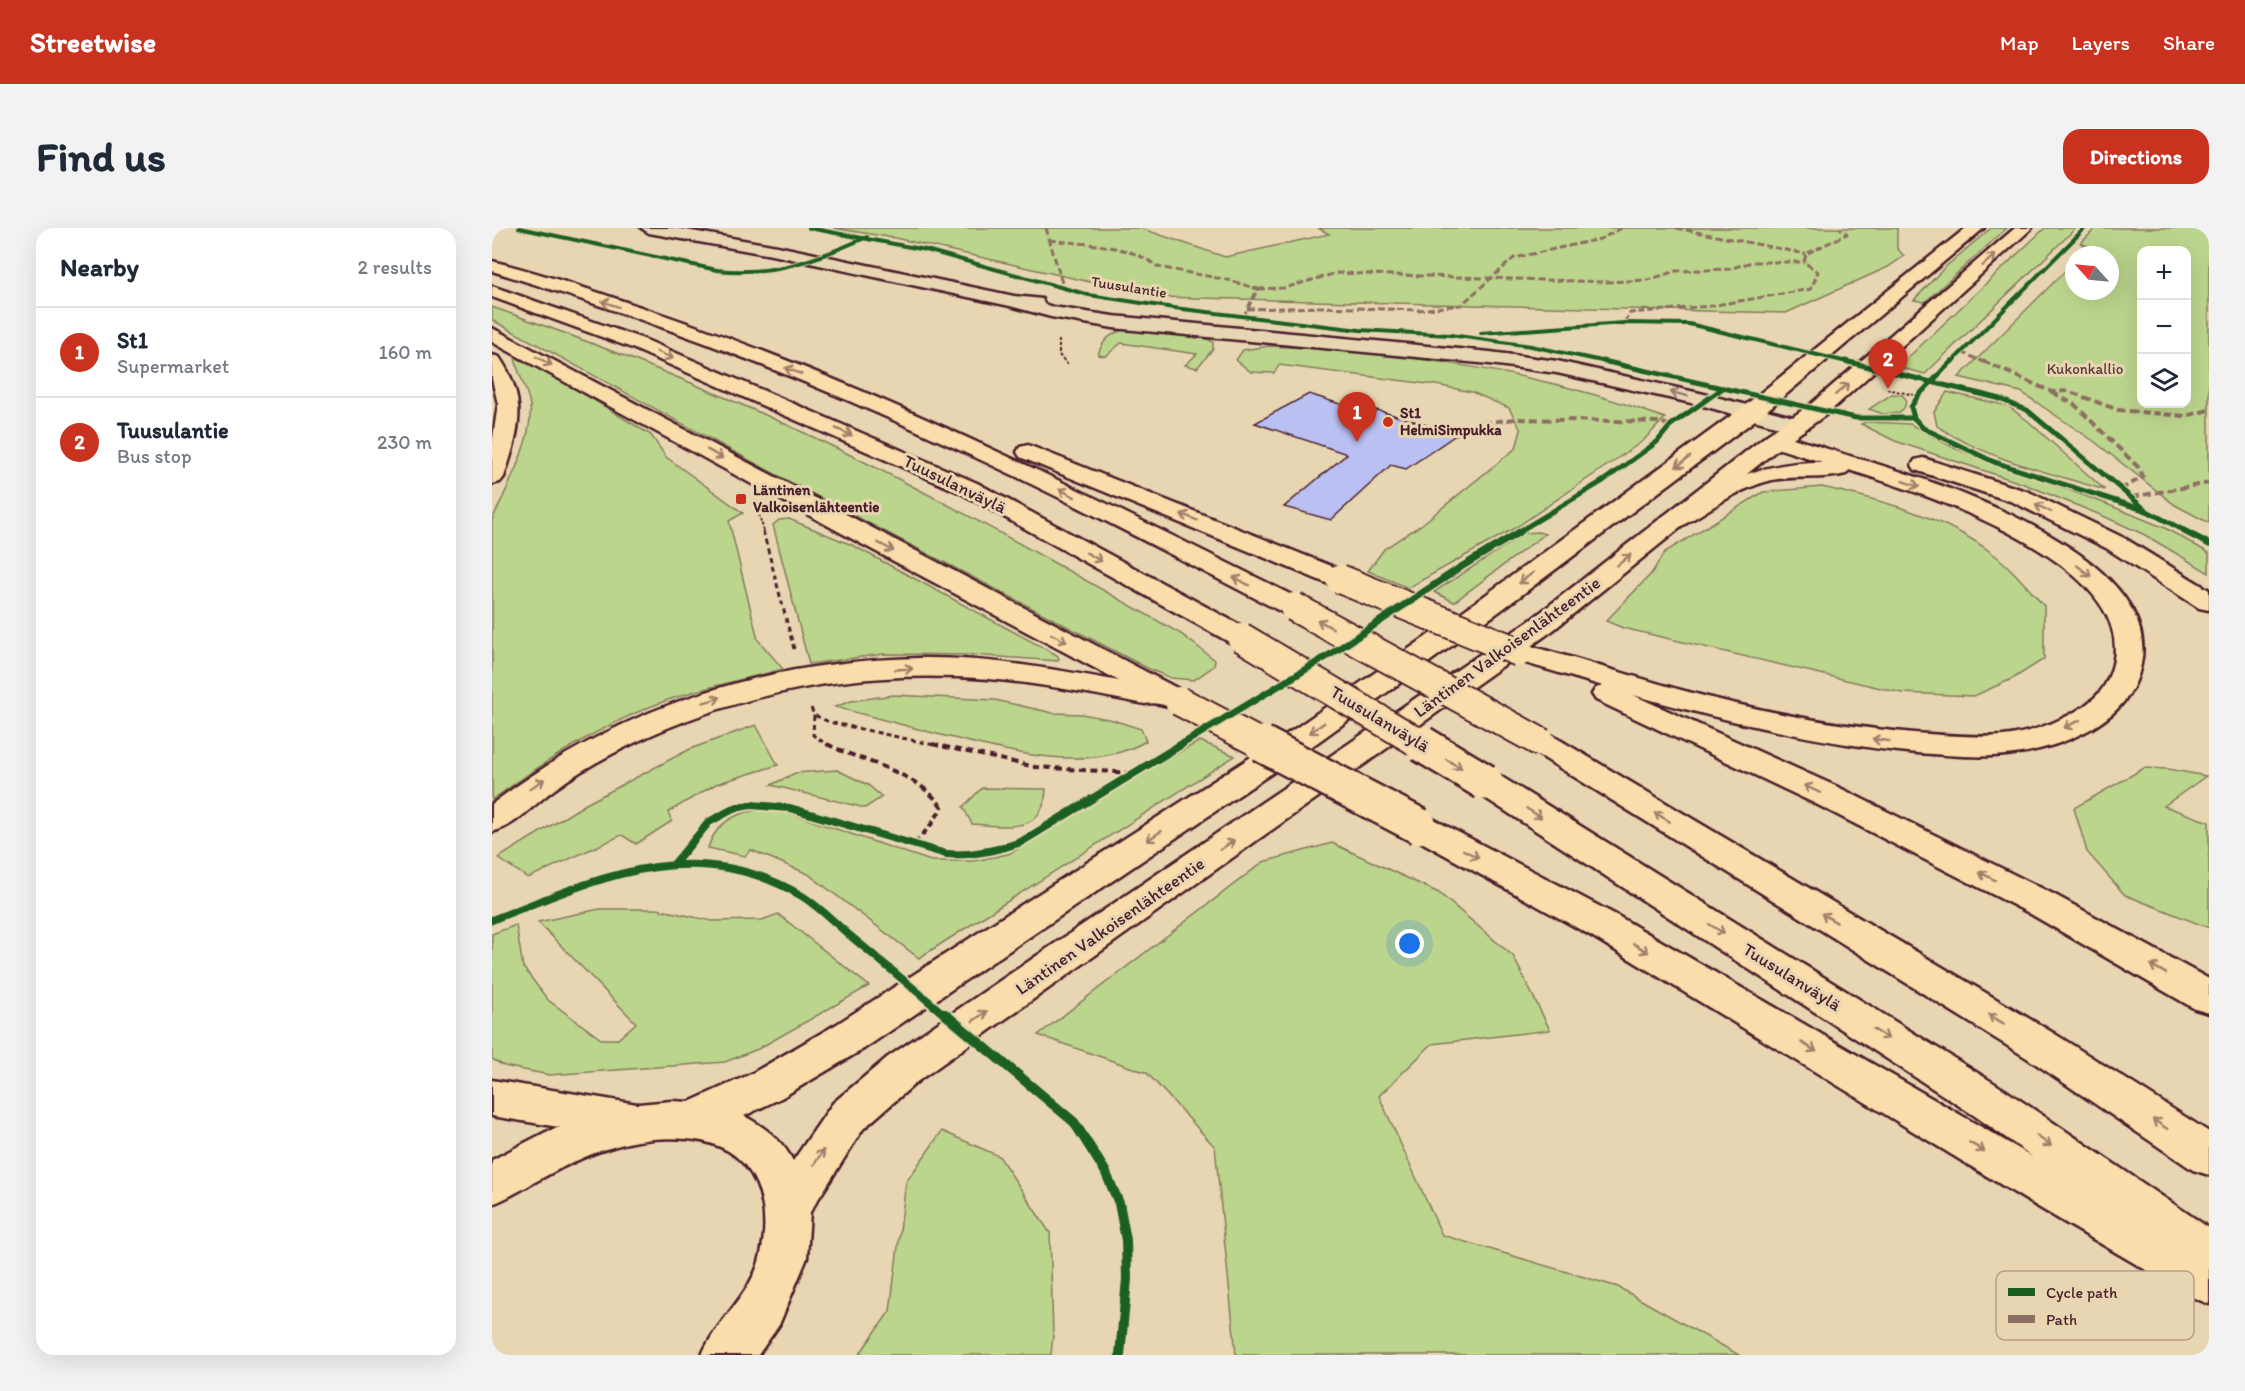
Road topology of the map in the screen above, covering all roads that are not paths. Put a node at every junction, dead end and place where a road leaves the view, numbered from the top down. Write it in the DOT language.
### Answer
graph roads {
  1 [pos="650,228"];
  2 [pos="1976,228"];
  3 [pos="2024,228"];
  4 [pos="492,266"];
  5 [pos="492,291"];
  6 [pos="492,334"];
  7 [pos="492,361"];
  8 [pos="828,385"];
  9 [pos="1741,419"];
  10 [pos="1786,433"];
  11 [pos="1883,475"];
  12 [pos="492,477"];
  13 [pos="1669,524"];
  14 [pos="2209,602"];
  15 [pos="1603,684"];
  16 [pos="1179,701"];
  17 [pos="492,821"];
  18 [pos="2209,998"];
  19 [pos="492,1098"];
  20 [pos="693,1120"];
  21 [pos="637,1122"];
  22 [pos="2209,1156"];
  23 [pos="492,1184"];
  24 [pos="788,1206"];
  25 [pos="2209,1255"];
  26 [pos="2192,1271"];
  27 [pos="2194,1272"];
  28 [pos="2209,1281"];
  29 [pos="727,1355"];
  1 -- 9 [label="main road, Tuusulantie"];
  2 -- 9 [label="main road"];
  10 -- 3 [label="main road, Läntinen Valkoisenlähteentie, one-way"];
  8 -- 4 [label="main road, Tuusulanväylä, one-way"];
  5 -- 25 [label="main road, Tuusulanväylä, one-way, bridge"];
  6 -- 16 [label="main road, one-way"];
  7 -- 12 [label="main road"];
  15 -- 8 [label="main road, one-way, bridge"];
  22 -- 8 [label="main road, Tuusulanväylä, one-way, bridge"];
  9 -- 10 [label="main road, Tuusulantie"];
  9 -- 20 [label="main road, one-way"];
  10 -- 11 [label="main road"];
  10 -- 13 [label="main road, Läntinen Valkoisenlähteentie"];
  14 -- 10 [label="main road, one-way"];
  11 -- 13 [label="main road"];
  11 -- 15 [label="main road, one-way"];
  24 -- 13 [label="main road, Läntinen Valkoisenlähteentie, one-way"];
  18 -- 15 [label="main road, one-way"];
  17 -- 16 [label="main road, one-way"];
  16 -- 26 [label="main road, one-way, bridge"];
  19 -- 21 [label="main road"];
  20 -- 21 [label="main road"];
  20 -- 24 [label="main road"];
  21 -- 23 [label="main road"];
  24 -- 29 [label="main road"];
  27 -- 28 [label="main road, one-way, bridge"];
}
